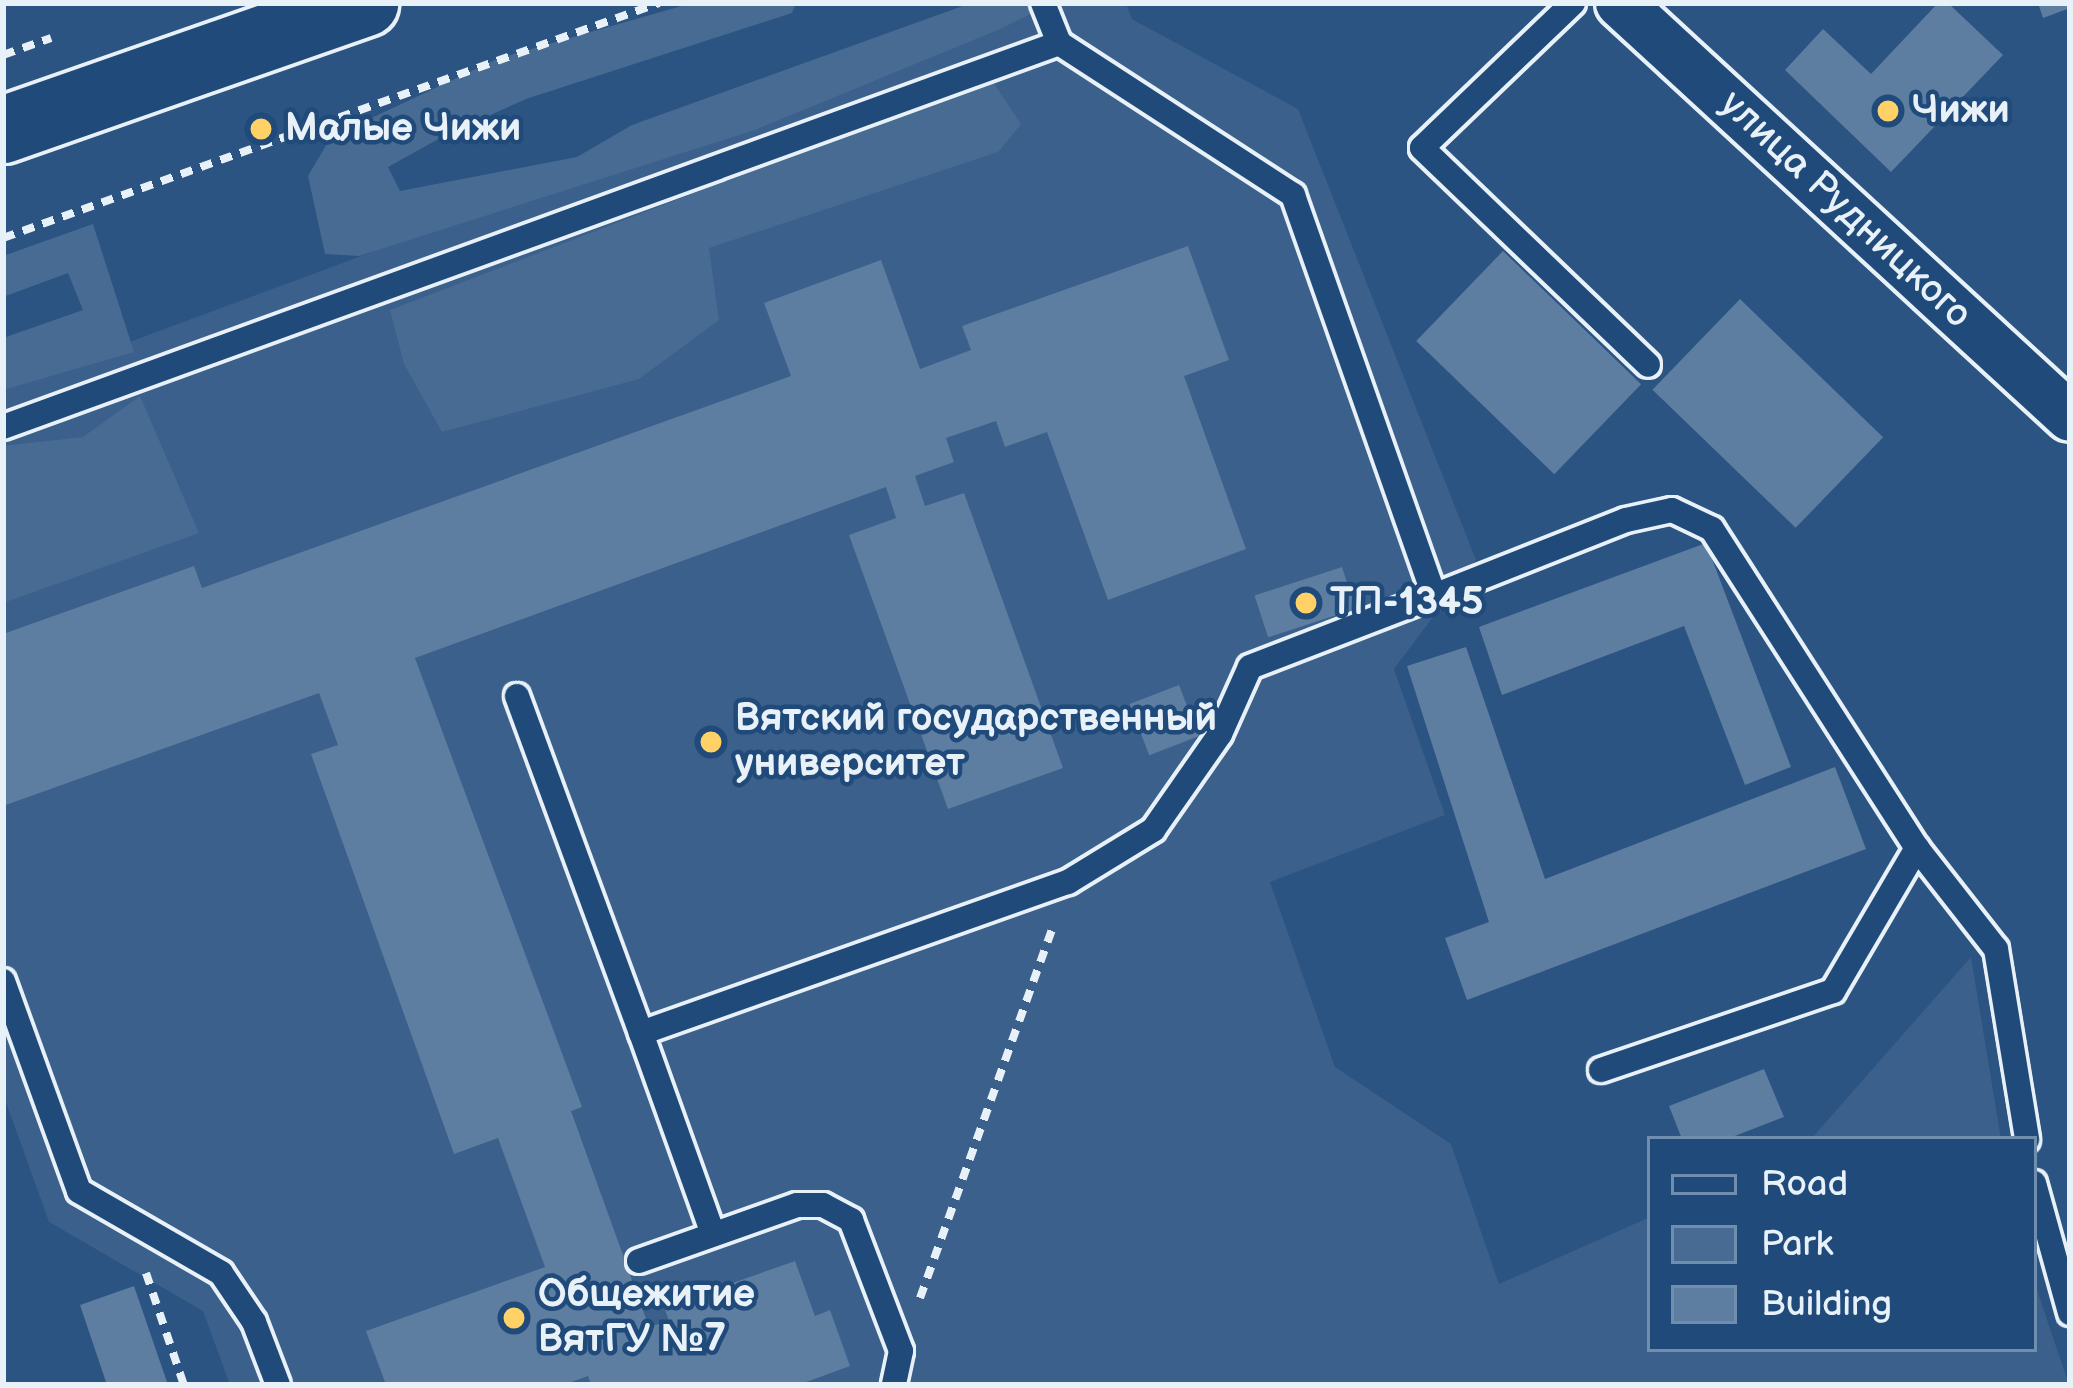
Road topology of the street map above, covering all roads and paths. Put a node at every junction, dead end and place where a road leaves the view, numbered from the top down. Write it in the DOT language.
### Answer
graph roads {
  1 [pos="365,3"];
  2 [pos="659,3"];
  3 [pos="1043,3"];
  4 [pos="1573,3"];
  5 [pos="1620,3"];
  6 [pos="51,38"];
  7 [pos="1059,43"];
  8 [pos="3,55"];
  9 [pos="3,130"];
  10 [pos="3,238"];
  11 [pos="1648,365"];
  12 [pos="2070,417"];
  13 [pos="3,427"];
  14 [pos="1434,596"];
  15 [pos="517,696"];
  16 [pos="1917,848"];
  17 [pos="1069,882"];
  18 [pos="3,981"];
  19 [pos="641,1033"];
  20 [pos="1601,1070"];
  21 [pos="2027,1136"];
  22 [pos="2037,1194"];
  23 [pos="713,1234"];
  24 [pos="639,1261"];
  25 [pos="146,1272"];
  26 [pos="2070,1313"];
  27 [pos="901,1352"];
  28 [pos="184,1385"];
  29 [pos="278,1385"];
  30 [pos="894,1385"];
  1 -- 9 [label="main road"];
  2 -- 10 [label="path"];
  3 -- 7 [label="lane"];
  4 -- 11 [label="lane"];
  5 -- 12 [label="street, улица Рудницкого"];
  6 -- 8 [label="path"];
  7 -- 13 [label="lane"];
  7 -- 14 [label="lane"];
  14 -- 16 [label="lane"];
  14 -- 17 [label="lane"];
  15 -- 19 [label="lane"];
  16 -- 20 [label="lane"];
  16 -- 21 [label="lane"];
  17 -- 19 [label="lane"];
  17 -- 27 [label="path"];
  18 -- 29 [label="lane"];
  19 -- 23 [label="lane"];
  22 -- 26 [label="lane"];
  23 -- 24 [label="lane"];
  23 -- 27 [label="lane"];
  25 -- 28 [label="path"];
  27 -- 30 [label="lane"];
}
